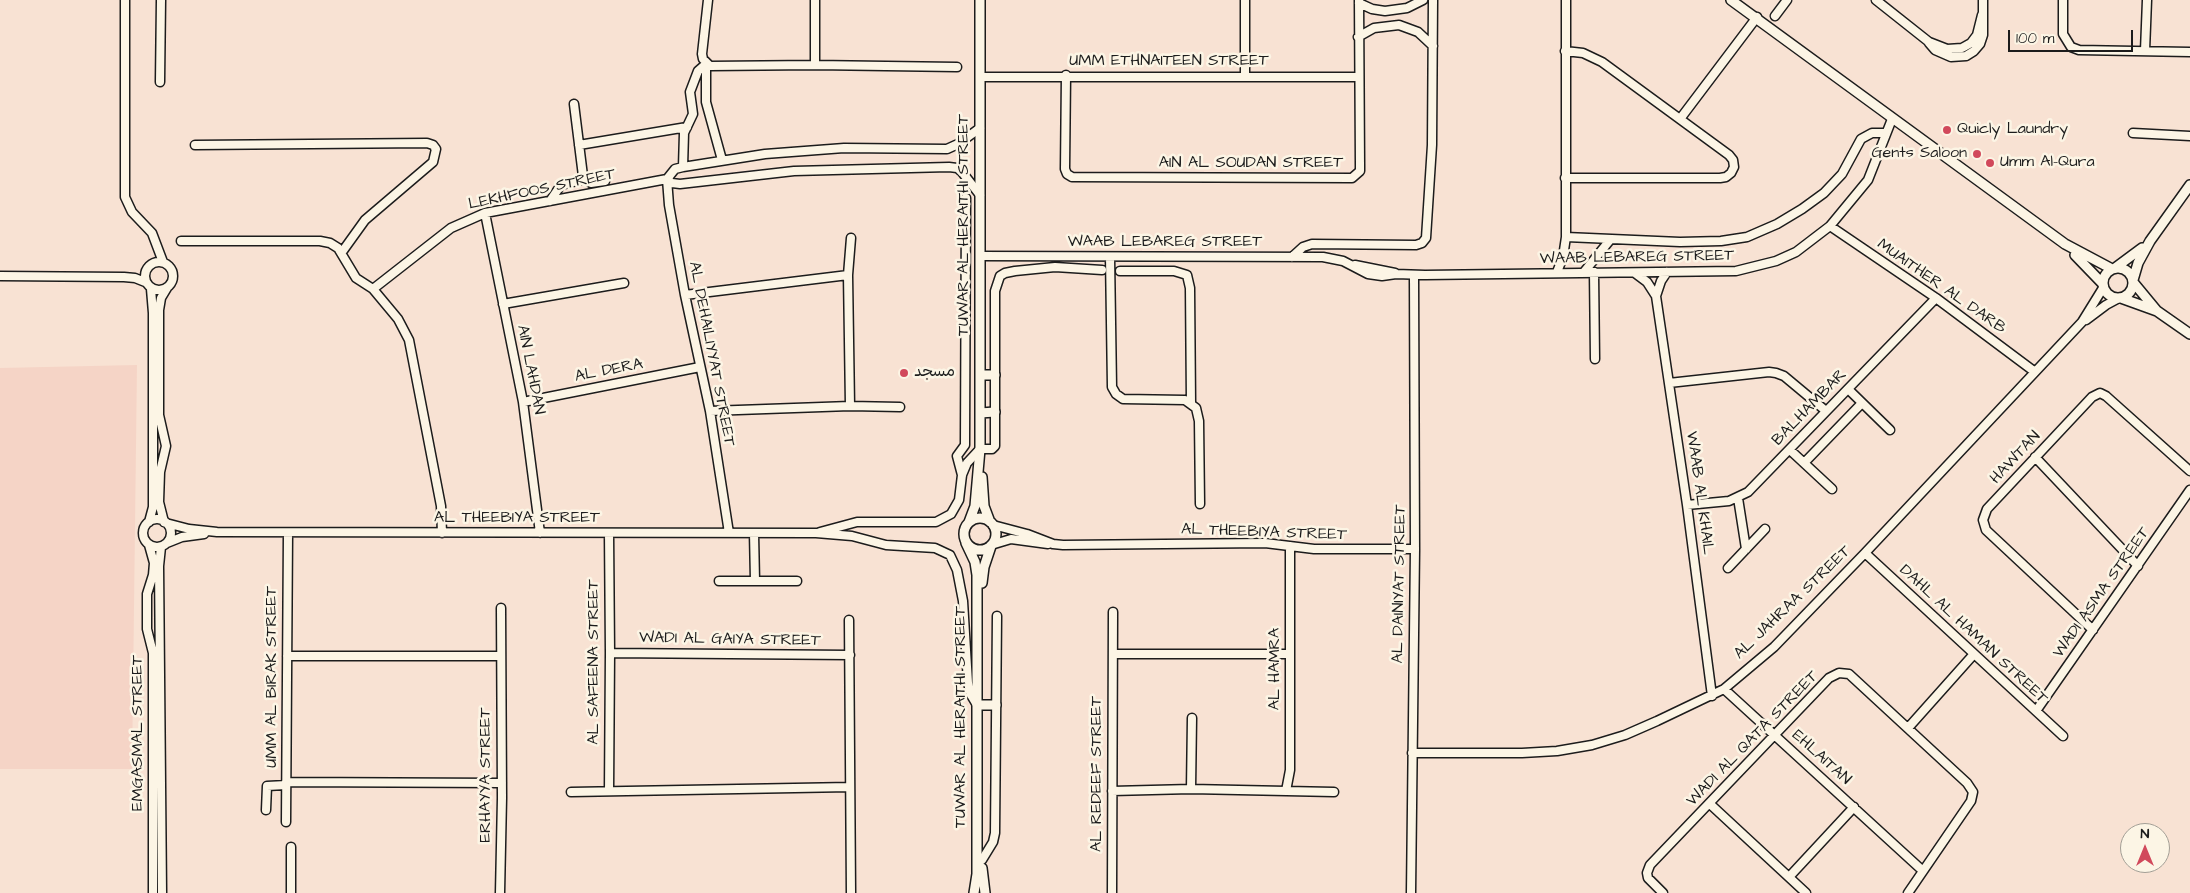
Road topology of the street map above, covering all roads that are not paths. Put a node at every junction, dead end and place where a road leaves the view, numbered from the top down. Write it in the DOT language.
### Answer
graph roads {
  1 [pos="125,0"];
  2 [pos="160,0"];
  3 [pos="708,0"];
  4 [pos="815,0"];
  5 [pos="980,0"];
  6 [pos="1244,0"];
  7 [pos="1423,0"];
  8 [pos="1433,0"];
  9 [pos="1566,0"];
  10 [pos="1731,0"];
  11 [pos="1787,0"];
  12 [pos="1876,0"];
  13 [pos="1983,0"];
  14 [pos="2063,0"];
  15 [pos="2147,0"];
  16 [pos="1359,1"];
  17 [pos="1393,11"];
  18 [pos="1775,16"];
  19 [pos="1757,18"];
  20 [pos="1393,24"];
  21 [pos="1358,37"];
  22 [pos="1433,46"];
  23 [pos="1565,51"];
  24 [pos="2145,51"];
  25 [pos="2190,52"];
  26 [pos="706,64"];
  27 [pos="815,65"];
  28 [pos="957,67"];
  29 [pos="1066,75"];
  30 [pos="980,77"];
  31 [pos="1244,77"];
  32 [pos="1358,77"];
  33 [pos="160,82"];
  34 [pos="574,104"];
  35 [pos="1680,119"];
  36 [pos="1892,119"];
  37 [pos="686,126"];
  38 [pos="980,128"];
  39 [pos="1886,132"];
  40 [pos="2133,133"];
  41 [pos="2190,136"];
  42 [pos="195,145"];
  43 [pos="579,145"];
  44 [pos="722,160"];
  45 [pos="683,167"];
  46 [pos="1565,178"];
  47 [pos="667,179"];
  48 [pos="588,181"];
  49 [pos="605,182"];
  50 [pos="2190,185"];
  51 [pos="592,193"];
  52 [pos="980,195"];
  53 [pos="966,198"];
  54 [pos="550,201"];
  55 [pos="485,213"];
  56 [pos="1830,226"];
  57 [pos="851,238"];
  58 [pos="1566,238"];
  59 [pos="1610,240"];
  60 [pos="181,241"];
  61 [pos="2150,241"];
  62 [pos="155,244"];
  63 [pos="2065,244"];
  64 [pos="342,252"];
  65 [pos="980,256"];
  66 [pos="1110,257"];
  67 [pos="1292,257"];
  68 [pos="163,262"];
  69 [pos="2114,268"];
  70 [pos="146,269"];
  71 [pos="1102,270"];
  72 [pos="1120,270"];
  73 [pos="1557,272"];
  74 [pos="1584,272"];
  75 [pos="1594,272"];
  76 [pos="1634,272"];
  77 [pos="1667,272"];
  78 [pos="848,275"];
  79 [pos="1414,275"];
  80 [pos="0,276"];
  81 [pos="124,277"];
  82 [pos="2133,281"];
  83 [pos="624,283"];
  84 [pos="148,286"];
  85 [pos="2103,286"];
  86 [pos="166,288"];
  87 [pos="373,289"];
  88 [pos="685,295"];
  89 [pos="1656,296"];
  90 [pos="1936,298"];
  91 [pos="2120,298"];
  92 [pos="503,304"];
  93 [pos="2157,311"];
  94 [pos="2082,322"];
  95 [pos="2190,334"];
  96 [pos="1595,360"];
  97 [pos="700,367"];
  98 [pos="2035,372"];
  99 [pos="995,375"];
  100 [pos="980,376"];
  101 [pos="1669,382"];
  102 [pos="1848,389"];
  103 [pos="523,402"];
  104 [pos="1191,403"];
  105 [pos="1862,403"];
  106 [pos="850,406"];
  107 [pos="900,407"];
  108 [pos="710,411"];
  109 [pos="1826,411"];
  110 [pos="995,412"];
  111 [pos="980,413"];
  112 [pos="1890,430"];
  113 [pos="980,449"];
  114 [pos="1790,450"];
  115 [pos="2035,458"];
  116 [pos="1804,463"];
  117 [pos="2190,471"];
  118 [pos="962,475"];
  119 [pos="1832,489"];
  120 [pos="2190,490"];
  121 [pos="1738,498"];
  122 [pos="1200,504"];
  123 [pos="1688,505"];
  124 [pos="149,522"];
  125 [pos="165,522"];
  126 [pos="969,522"];
  127 [pos="852,523"];
  128 [pos="992,523"];
  129 [pos="1765,529"];
  130 [pos="217,532"];
  131 [pos="288,533"];
  132 [pos="442,533"];
  133 [pos="540,533"];
  134 [pos="754,533"];
  135 [pos="816,533"];
  136 [pos="608,534"];
  137 [pos="729,534"];
  138 [pos="852,536"];
  139 [pos="966,543"];
  140 [pos="1052,544"];
  141 [pos="149,545"];
  142 [pos="164,545"];
  143 [pos="991,545"];
  144 [pos="1290,546"];
  145 [pos="1415,549"];
  146 [pos="1746,549"];
  147 [pos="1865,553"];
  148 [pos="2138,566"];
  149 [pos="1728,568"];
  150 [pos="720,581"];
  151 [pos="755,581"];
  152 [pos="797,581"];
  153 [pos="501,608"];
  154 [pos="1113,612"];
  155 [pos="997,616"];
  156 [pos="849,620"];
  157 [pos="2093,630"];
  158 [pos="610,653"];
  159 [pos="1113,654"];
  160 [pos="1289,654"];
  161 [pos="1974,654"];
  162 [pos="850,655"];
  163 [pos="287,656"];
  164 [pos="501,656"];
  165 [pos="1724,689"];
  166 [pos="1712,696"];
  167 [pos="980,705"];
  168 [pos="996,705"];
  169 [pos="2036,711"];
  170 [pos="1192,718"];
  171 [pos="1908,728"];
  172 [pos="1776,736"];
  173 [pos="2063,736"];
  174 [pos="1412,753"];
  175 [pos="502,783"];
  176 [pos="286,784"];
  177 [pos="850,787"];
  178 [pos="1191,789"];
  179 [pos="609,791"];
  180 [pos="1112,791"];
  181 [pos="1286,791"];
  182 [pos="571,792"];
  183 [pos="1334,792"];
  184 [pos="1710,804"];
  185 [pos="1854,807"];
  186 [pos="266,810"];
  187 [pos="286,822"];
  188 [pos="290,847"];
  189 [pos="982,860"];
  190 [pos="1923,871"];
  191 [pos="1789,877"];
  192 [pos="153,893"];
  193 [pos="162,893"];
  194 [pos="291,893"];
  195 [pos="500,893"];
  196 [pos="851,893"];
  197 [pos="974,893"];
  198 [pos="984,893"];
  199 [pos="1112,893"];
  200 [pos="1411,893"];
  201 [pos="1663,893"];
  202 [pos="1806,893"];
  203 [pos="1908,893"];
  1 -- 62 [label="street"];
  2 -- 33 [label="street"];
  3 -- 26 [label="street"];
  4 -- 27 [label="street"];
  5 -- 30 [label="street, TUWAR AL HERAITHI STREET"];
  6 -- 31 [label="street"];
  7 -- 17 [label="street"];
  8 -- 22 [label="street"];
  9 -- 23 [label="street"];
  10 -- 19 [label="street"];
  11 -- 18 [label="street"];
  12 -- 13 [label="street"];
  14 -- 24 [label="street"];
  15 -- 24 [label="street"];
  16 -- 17 [label="street"];
  16 -- 21 [label="street, AIN AL SOUDAN STREET"];
  17 -- 20 [label="street"];
  19 -- 35 [label="street"];
  19 -- 36 [label="street"];
  20 -- 21 [label="street"];
  20 -- 22 [label="street"];
  21 -- 32 [label="street, AIN AL SOUDAN STREET"];
  22 -- 67 [label="street"];
  23 -- 35 [label="street"];
  23 -- 46 [label="street"];
  24 -- 25 [label="street"];
  26 -- 27 [label="street"];
  26 -- 37 [label="street"];
  26 -- 44 [label="street"];
  27 -- 28 [label="street"];
  29 -- 30 [label="street, UMM ETHNAITEEN STREET"];
  29 -- 31 [label="street, UMM ETHNAITEEN STREET"];
  29 -- 32 [label="street, AIN AL SOUDAN STREET"];
  30 -- 38 [label="street, TUWAR AL HERAITHI STREET"];
  31 -- 32 [label="street, UMM ETHNAITEEN STREET"];
  34 -- 43 [label="street"];
  35 -- 46 [label="street"];
  36 -- 39 [label="street, WAAB LEBAREG STREET"];
  36 -- 63 [label="street"];
  37 -- 43 [label="street"];
  37 -- 45 [label="street"];
  38 -- 44 [label="street, LEKHFOOS STREET"];
  38 -- 52 [label="street, TUWAR AL HERAITHI STREET"];
  39 -- 56 [label="street, WAAB LEBAREG STREET"];
  39 -- 59 [label="street"];
  40 -- 41 [label="street"];
  42 -- 64 [label="street"];
  43 -- 48 [label="street"];
  44 -- 45 [label="street, LEKHFOOS STREET"];
  45 -- 47 [label="street, LEKHFOOS STREET"];
  46 -- 58 [label="street"];
  47 -- 51 [label="street, LEKHFOOS STREET"];
  47 -- 52 [label="street, LEKHFOOS STREET"];
  47 -- 88 [label="street, AL DEHAILIYYAT STREET"];
  48 -- 49 [label="street"];
  48 -- 51 [label="street"];
  48 -- 54 [label="street"];
  50 -- 61 [label="street"];
  51 -- 54 [label="street, LEKHFOOS STREET"];
  52 -- 65 [label="street, TUWAR AL HERAITHI STREET"];
  53 -- 118 [label="street"];
  54 -- 55 [label="street, LEKHFOOS STREET"];
  55 -- 87 [label="street, LEKHFOOS STREET"];
  55 -- 92 [label="street, AIN LAHDAN"];
  56 -- 77 [label="street, WAAB LEBAREG STREET"];
  56 -- 90 [label="street, MUAITHER AL DARB"];
  57 -- 78 [label="street"];
  58 -- 59 [label="street"];
  58 -- 73 [label="street"];
  59 -- 74 [label="street"];
  60 -- 64 [label="street"];
  61 -- 69 [label="street"];
  61 -- 82 [label="street"];
  62 -- 68 [label="street"];
  62 -- 70 [label="street"];
  63 -- 69 [label="street"];
  63 -- 85 [label="street"];
  64 -- 87 [label="street"];
  65 -- 66 [label="street, WAAB LEBAREG STREET"];
  65 -- 100 [label="street, TUWAR AL HERAITHI STREET"];
  66 -- 67 [label="street, WAAB LEBAREG STREET"];
  66 -- 104 [label="street"];
  67 -- 79 [label="street, WAAB LEBAREG STREET"];
  68 -- 70 [label="street"];
  68 -- 86 [label="street"];
  69 -- 82 [label="street"];
  69 -- 85 [label="street"];
  70 -- 81 [label="street"];
  70 -- 84 [label="street"];
  71 -- 99 [label="street"];
  72 -- 104 [label="street"];
  73 -- 74 [label="street, WAAB LEBAREG STREET"];
  73 -- 79 [label="street, WAAB LEBAREG STREET"];
  74 -- 75 [label="street, WAAB LEBAREG STREET"];
  75 -- 76 [label="street, WAAB LEBAREG STREET"];
  75 -- 96 [label="street"];
  76 -- 77 [label="street, WAAB LEBAREG STREET"];
  76 -- 89 [label="street"];
  77 -- 89 [label="street"];
  78 -- 88 [label="street"];
  78 -- 106 [label="street"];
  79 -- 145 [label="street, AL DAINIYAT STREET"];
  80 -- 81 [label="street"];
  81 -- 84 [label="street"];
  82 -- 91 [label="street"];
  82 -- 93 [label="street"];
  83 -- 92 [label="street"];
  84 -- 86 [label="street"];
  84 -- 124 [label="street"];
  85 -- 91 [label="street"];
  85 -- 94 [label="street, AL JAHRAA STREET"];
  86 -- 125 [label="street"];
  87 -- 132 [label="street"];
  88 -- 97 [label="street, AL DEHAILIYYAT STREET"];
  89 -- 101 [label="street, WAAB AL KHAIL"];
  90 -- 98 [label="street, MUAITHER AL DARB"];
  90 -- 102 [label="street, BALHAMBAR"];
  91 -- 93 [label="street"];
  91 -- 94 [label="street, AL JAHRAA STREET"];
  92 -- 103 [label="street, AIN LAHDAN"];
  93 -- 95 [label="street"];
  94 -- 98 [label="street, AL JAHRAA STREET"];
  97 -- 103 [label="street, AL DERA"];
  97 -- 108 [label="street, AL DEHAILIYYAT STREET"];
  98 -- 147 [label="street, AL JAHRAA STREET"];
  99 -- 100 [label="street"];
  99 -- 110 [label="street"];
  100 -- 111 [label="street, TUWAR AL HERAITHI STREET"];
  101 -- 109 [label="street"];
  101 -- 123 [label="street, WAAB AL KHAIL"];
  102 -- 105 [label="street"];
  102 -- 109 [label="street, BALHAMBAR"];
  103 -- 133 [label="street, AIN LAHDAN"];
  104 -- 122 [label="street"];
  105 -- 112 [label="street"];
  105 -- 116 [label="street"];
  106 -- 107 [label="street"];
  106 -- 108 [label="street"];
  108 -- 137 [label="street, AL DEHAILIYYAT STREET"];
  109 -- 114 [label="street, BALHAMBAR"];
  110 -- 111 [label="street"];
  110 -- 113 [label="street, AL THEEBIYA STREET"];
  111 -- 113 [label="street, TUWAR AL HERAITHI STREET"];
  113 -- 118 [label="street, AL THEEBIYA STREET"];
  113 -- 126 [label="street, TUWAR AL HERAITHI STREET"];
  113 -- 128 [label="street, TUWAR AL HERAITHI STREET"];
  114 -- 116 [label="street"];
  114 -- 121 [label="street, BALHAMBAR"];
  115 -- 117 [label="street, HAWTAN"];
  115 -- 148 [label="street"];
  115 -- 157 [label="street, HAWTAN"];
  116 -- 119 [label="street"];
  118 -- 127 [label="street, AL THEEBIYA STREET"];
  120 -- 148 [label="street, WADI ASMA STREET"];
  121 -- 123 [label="street"];
  121 -- 146 [label="street"];
  123 -- 166 [label="street, WAAB AL KHAIL"];
  124 -- 125 [label="street"];
  124 -- 141 [label="street"];
  125 -- 130 [label="street, AL THEEBIYA STREET"];
  125 -- 142 [label="street"];
  126 -- 128 [label="street"];
  126 -- 139 [label="street"];
  127 -- 135 [label="street, AL THEEBIYA STREET"];
  127 -- 138 [label="street"];
  128 -- 140 [label="street, AL THEEBIYA STREET"];
  128 -- 143 [label="street"];
  129 -- 146 [label="street"];
  130 -- 131 [label="street, AL THEEBIYA STREET"];
  130 -- 142 [label="street, AL THEEBIYA STREET"];
  131 -- 132 [label="street, AL THEEBIYA STREET"];
  131 -- 163 [label="street, UMM AL BIRAK STREET"];
  132 -- 133 [label="street, AL THEEBIYA STREET"];
  133 -- 136 [label="street, AL THEEBIYA STREET"];
  134 -- 135 [label="street, AL THEEBIYA STREET"];
  134 -- 137 [label="street, AL THEEBIYA STREET"];
  134 -- 151 [label="street"];
  135 -- 138 [label="street, AL THEEBIYA STREET"];
  136 -- 137 [label="street, AL THEEBIYA STREET"];
  136 -- 158 [label="street, AL SAFEENA STREET"];
  138 -- 167 [label="street, AL THEEBIYA STREET"];
  139 -- 143 [label="street"];
  139 -- 167 [label="street, TUWAR AL HERAITHI STREET"];
  140 -- 143 [label="street, AL THEEBIYA STREET"];
  140 -- 144 [label="street, AL THEEBIYA STREET"];
  141 -- 142 [label="street"];
  141 -- 192 [label="street, EMGASMAL STREET"];
  142 -- 193 [label="street, EMGASMAL STREET"];
  143 -- 167 [label="street, TUWAR AL HERAITHI STREET"];
  144 -- 145 [label="street, AL THEEBIYA STREET"];
  144 -- 160 [label="street, AL HAMRA"];
  145 -- 174 [label="street, AL DAINIYAT STREET"];
  146 -- 149 [label="street"];
  147 -- 161 [label="street, DAHL AL HAMAN STREET"];
  147 -- 165 [label="street, AL JAHRAA STREET"];
  148 -- 157 [label="street, WADI ASMA STREET"];
  150 -- 151 [label="street"];
  151 -- 152 [label="street"];
  153 -- 164 [label="street, ERHAYYA STREET"];
  154 -- 159 [label="street, AL REDEEF STREET"];
  155 -- 168 [label="street"];
  156 -- 162 [label="street"];
  157 -- 169 [label="street, WADI ASMA STREET"];
  158 -- 162 [label="street, WADI AL GAIYA STREET"];
  158 -- 179 [label="street, AL SAFEENA STREET"];
  159 -- 160 [label="street"];
  159 -- 180 [label="street, AL REDEEF STREET"];
  160 -- 181 [label="street, AL HAMRA"];
  161 -- 169 [label="street, DAHL AL HAMAN STREET"];
  161 -- 171 [label="street"];
  162 -- 177 [label="street"];
  163 -- 164 [label="street"];
  163 -- 176 [label="street, UMM AL BIRAK STREET"];
  164 -- 175 [label="street, ERHAYYA STREET"];
  165 -- 166 [label="street, AL JAHRAA STREET"];
  165 -- 172 [label="street, EHLAITAN"];
  166 -- 174 [label="street, AL JAHRAA STREET"];
  167 -- 168 [label="street"];
  167 -- 189 [label="street, TUWAR AL HERAITHI STREET"];
  167 -- 197 [label="street, TUWAR AL HERAITHI STREET"];
  168 -- 189 [label="street"];
  169 -- 173 [label="street, DAHL AL HAMAN STREET"];
  170 -- 178 [label="street"];
  171 -- 172 [label="street, WADI AL QATA STREET"];
  171 -- 190 [label="street, WADI AL QATA STREET"];
  172 -- 184 [label="street, WADI AL QATA STREET"];
  172 -- 185 [label="street, EHLAITAN"];
  174 -- 200 [label="street, AL DAINIYAT STREET"];
  175 -- 176 [label="street"];
  175 -- 195 [label="street, ERHAYYA STREET"];
  176 -- 186 [label="street"];
  176 -- 187 [label="street, UMM AL BIRAK STREET"];
  177 -- 179 [label="street"];
  177 -- 196 [label="street"];
  178 -- 180 [label="street"];
  178 -- 181 [label="street"];
  179 -- 182 [label="street"];
  180 -- 199 [label="street, AL REDEEF STREET"];
  181 -- 183 [label="street"];
  184 -- 191 [label="street"];
  184 -- 201 [label="street, WADI AL QATA STREET"];
  185 -- 190 [label="street, EHLAITAN"];
  185 -- 191 [label="street, EHLAITAN"];
  188 -- 194 [label="street"];
  189 -- 198 [label="street, TUWAR AL HERAITHI STREET"];
  190 -- 203 [label="street, WADI AL QATA STREET"];
  191 -- 202 [label="street"];
}
